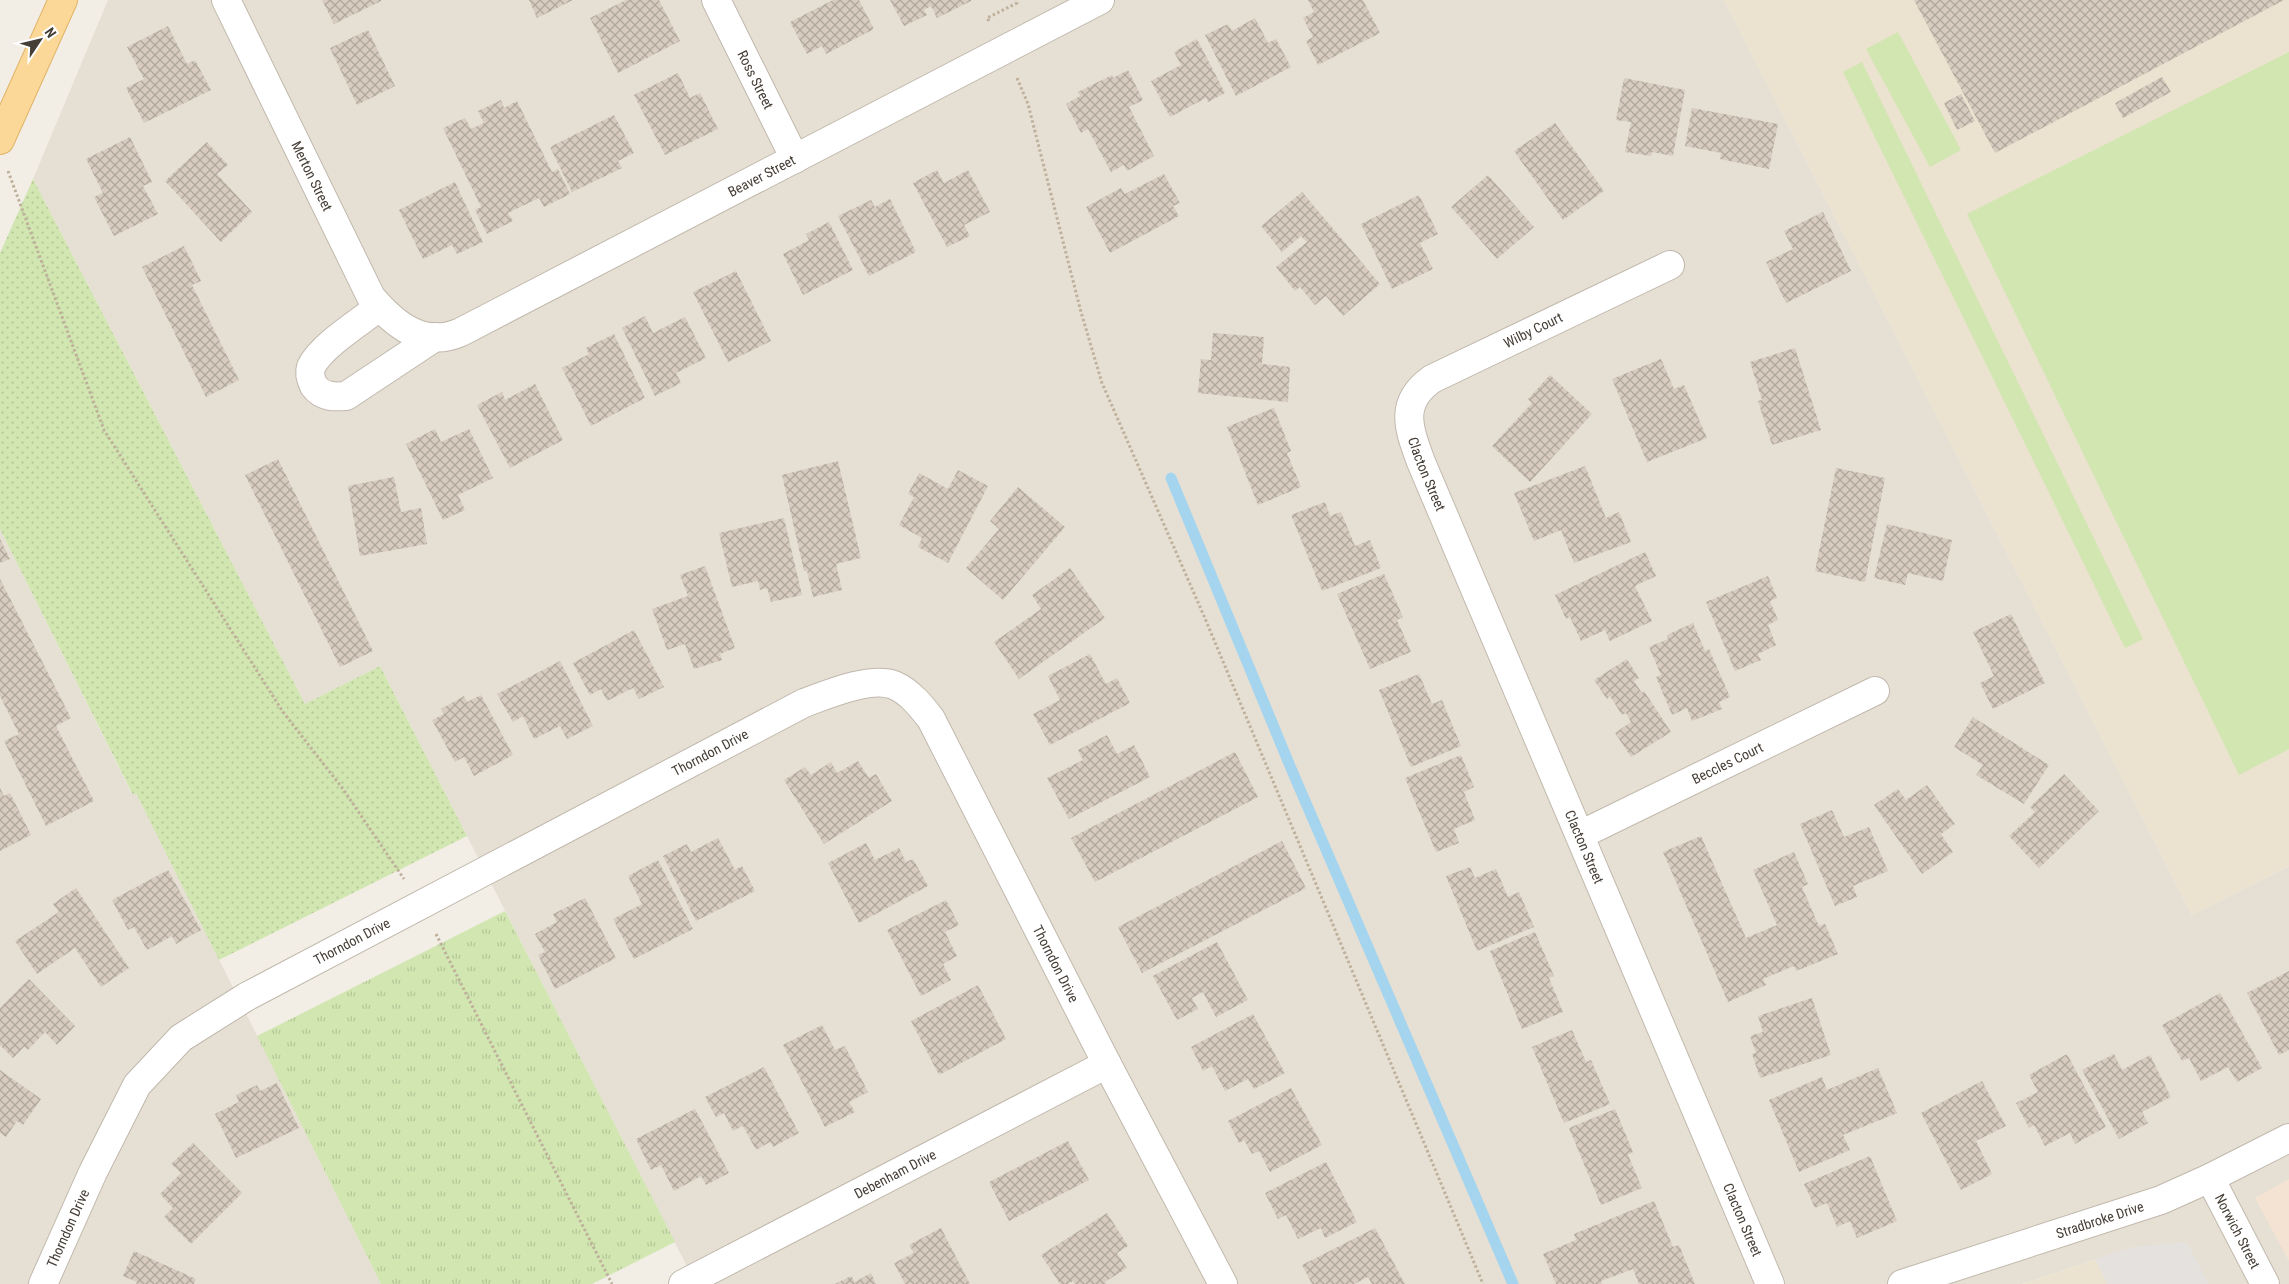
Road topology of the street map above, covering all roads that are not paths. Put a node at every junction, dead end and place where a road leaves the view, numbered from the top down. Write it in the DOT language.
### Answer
graph roads {
  1 [pos="63,0"];
  2 [pos="226,0"];
  3 [pos="716,0"];
  4 [pos="1100,0"];
  5 [pos="3,153"];
  6 [pos="795,159"];
  7 [pos="1670,265"];
  8 [pos="379,307"];
  9 [pos="427,336"];
  10 [pos="1409,408"];
  11 [pos="1875,691"];
  12 [pos="1580,835"];
  13 [pos="1107,1064"];
  14 [pos="2289,1138"];
  15 [pos="2210,1178"];
  16 [pos="43,1284"];
  17 [pos="683,1284"];
  18 [pos="1223,1284"];
  19 [pos="1770,1284"];
  20 [pos="1902,1284"];
  21 [pos="2265,1284"];
  1 -- 5 [label="main road"];
  2 -- 8 [label="street, Merton Street"];
  3 -- 6 [label="street, Ross Street"];
  4 -- 6 [label="street, Beaver Street"];
  6 -- 9 [label="street, Beaver Street"];
  7 -- 10 [label="street, Wilby Court"];
  8 -- 9 [label="street, Merton Street"];
  8 -- 9 [label="street"];
  10 -- 12 [label="street, Clacton Street"];
  11 -- 12 [label="street, Beccles Court"];
  12 -- 19 [label="street, Clacton Street"];
  13 -- 16 [label="street, Thorndon Drive"];
  13 -- 17 [label="street, Debenham Drive"];
  13 -- 18 [label="street, Thorndon Drive"];
  14 -- 15 [label="street, Stradbroke Drive"];
  15 -- 20 [label="street, Stradbroke Drive"];
  15 -- 21 [label="street, Norwich Street"];
}
